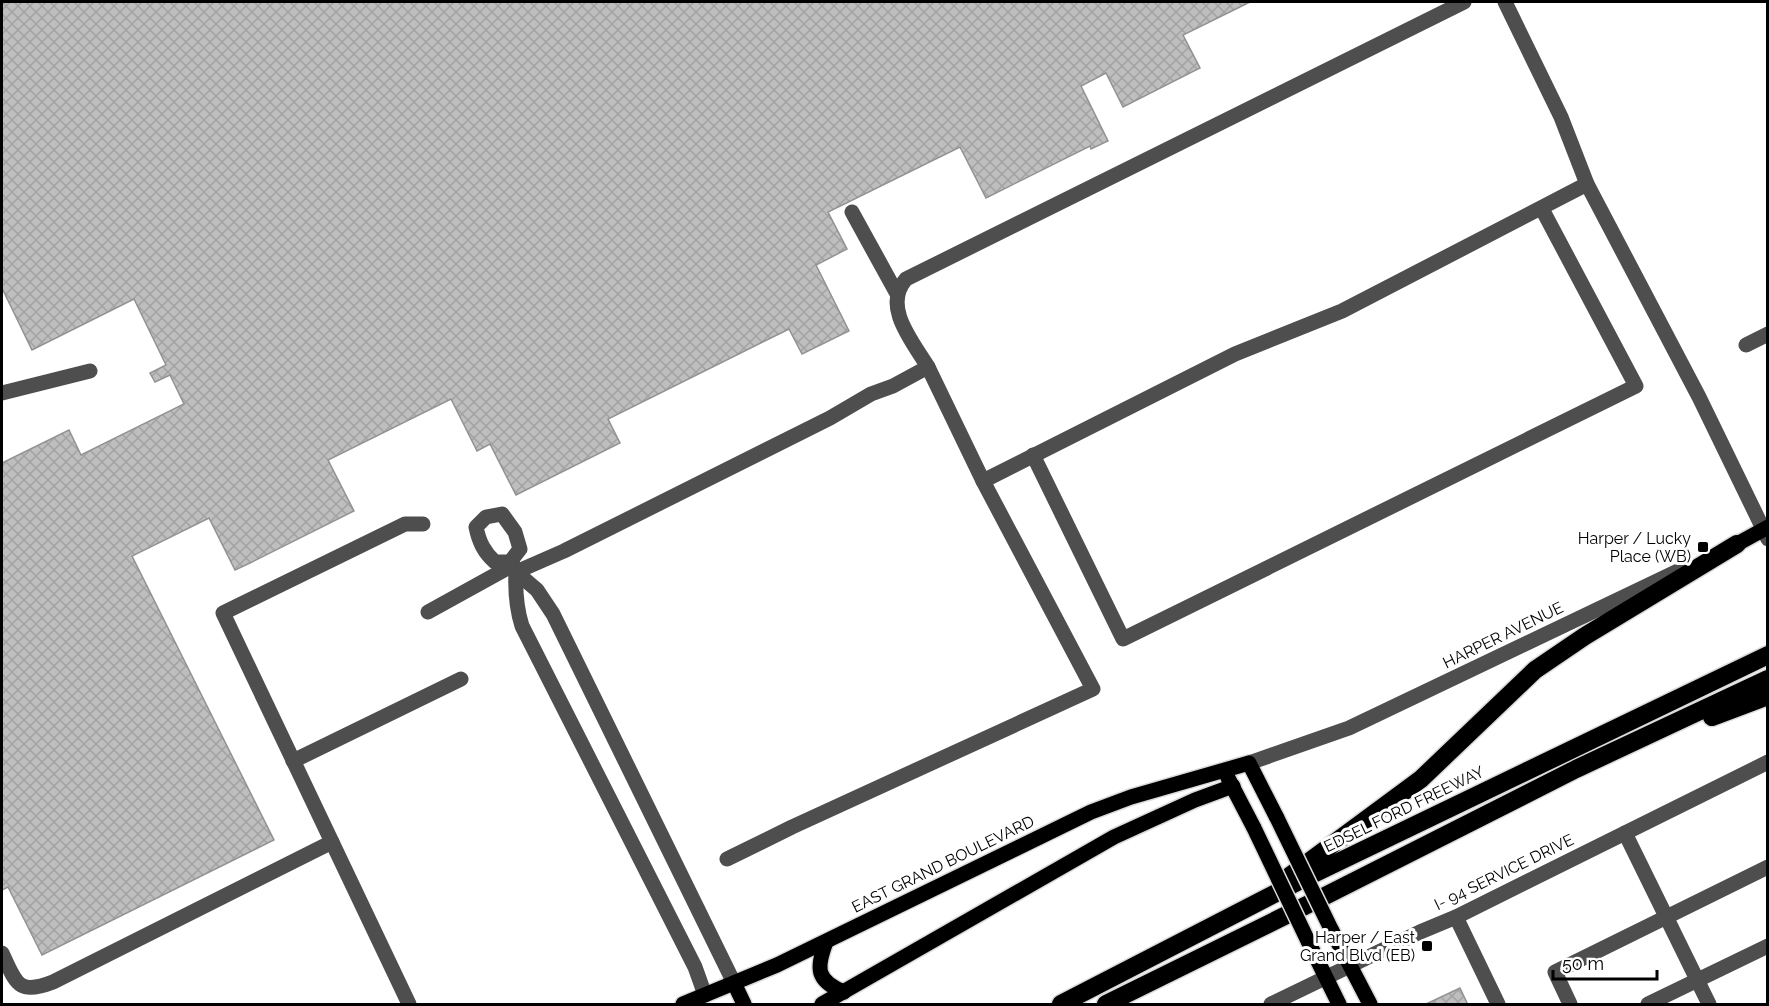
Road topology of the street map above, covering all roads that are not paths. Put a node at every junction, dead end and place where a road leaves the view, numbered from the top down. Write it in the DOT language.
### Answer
graph roads {
  1 [pos="1464,2"];
  2 [pos="1505,2"];
  3 [pos="1587,184"];
  4 [pos="1542,209"];
  5 [pos="852,212"];
  6 [pos="896,292"];
  7 [pos="1767,334"];
  8 [pos="1746,345"];
  9 [pos="928,367"];
  10 [pos="90,370"];
  11 [pos="2,393"];
  12 [pos="1033,455"];
  13 [pos="983,481"];
  14 [pos="423,524"];
  15 [pos="1766,532"];
  16 [pos="1737,544"];
  17 [pos="513,566"];
  18 [pos="428,612"];
  19 [pos="1767,656"];
  20 [pos="461,679"];
  21 [pos="1767,679"];
  22 [pos="1767,696"];
  23 [pos="293,761"];
  24 [pos="1767,762"];
  25 [pos="1249,763"];
  26 [pos="1576,769"];
  27 [pos="1224,770"];
  28 [pos="1233,786"];
  29 [pos="1625,833"];
  30 [pos="332,842"];
  31 [pos="727,859"];
  32 [pos="1767,867"];
  33 [pos="1249,908"];
  34 [pos="1456,916"];
  35 [pos="1666,917"];
  36 [pos="826,942"];
  37 [pos="1767,946"];
  38 [pos="2,953"];
  39 [pos="1350,966"];
  40 [pos="1326,977"];
  41 [pos="1697,980"];
  42 [pos="734,983"];
  43 [pos="844,992"];
  44 [pos="705,995"];
  45 [pos="409,1005"];
  46 [pos="683,1005"];
  47 [pos="744,1005"];
  48 [pos="822,1005"];
  49 [pos="1061,1005"];
  50 [pos="1106,1005"];
  51 [pos="1271,1005"];
  52 [pos="1339,1005"];
  53 [pos="1370,1005"];
  54 [pos="1498,1005"];
  55 [pos="1570,1005"];
  56 [pos="1648,1005"];
  57 [pos="1709,1005"];
  1 -- 6 [label="street"];
  2 -- 3 [label="street"];
  3 -- 4 [label="street"];
  3 -- 15 [label="street"];
  4 -- 12 [label="street"];
  4 -- 12 [label="street"];
  5 -- 6 [label="street"];
  6 -- 9 [label="street"];
  7 -- 8 [label="street"];
  9 -- 13 [label="street"];
  9 -- 17 [label="street"];
  10 -- 11 [label="street"];
  12 -- 13 [label="street"];
  13 -- 31 [label="street"];
  14 -- 23 [label="street"];
  15 -- 16 [label="main road, HARPER AVENUE"];
  16 -- 25 [label="street, HARPER AVENUE"];
  16 -- 33 [label="highway"];
  17 -- 18 [label="street"];
  17 -- 42 [label="street"];
  17 -- 44 [label="street"];
  19 -- 33 [label="highway, EDSEL FORD FREEWAY"];
  20 -- 23 [label="street"];
  21 -- 26 [label="highway"];
  22 -- 26 [label="highway"];
  23 -- 30 [label="street"];
  24 -- 29 [label="street, I- 94 SERVICE DRIVE"];
  25 -- 27 [label="main road, EAST GRAND BOULEVARD"];
  25 -- 39 [label="main road, bridge"];
  26 -- 50 [label="highway"];
  27 -- 28 [label="main road"];
  27 -- 36 [label="main road, EAST GRAND BOULEVARD"];
  28 -- 40 [label="main road, bridge"];
  28 -- 43 [label="main road"];
  29 -- 34 [label="street, I- 94 SERVICE DRIVE"];
  29 -- 35 [label="street"];
  30 -- 38 [label="street"];
  30 -- 45 [label="street"];
  32 -- 35 [label="street"];
  33 -- 49 [label="highway, EDSEL FORD FREEWAY"];
  34 -- 39 [label="street, I- 94 SERVICE DRIVE"];
  34 -- 54 [label="street"];
  35 -- 41 [label="street"];
  35 -- 55 [label="street"];
  36 -- 42 [label="main road, EAST GRAND BOULEVARD"];
  36 -- 43 [label="main road"];
  37 -- 41 [label="street"];
  39 -- 40 [label="street, I- 94 SERVICE DRIVE"];
  39 -- 53 [label="main road"];
  40 -- 51 [label="street, I- 94 SERVICE DRIVE"];
  40 -- 52 [label="main road"];
  41 -- 56 [label="street"];
  41 -- 57 [label="street"];
  42 -- 44 [label="main road, EAST GRAND BOULEVARD"];
  42 -- 47 [label="main road"];
  43 -- 48 [label="main road"];
  44 -- 46 [label="main road, EAST GRAND BOULEVARD"];
}
